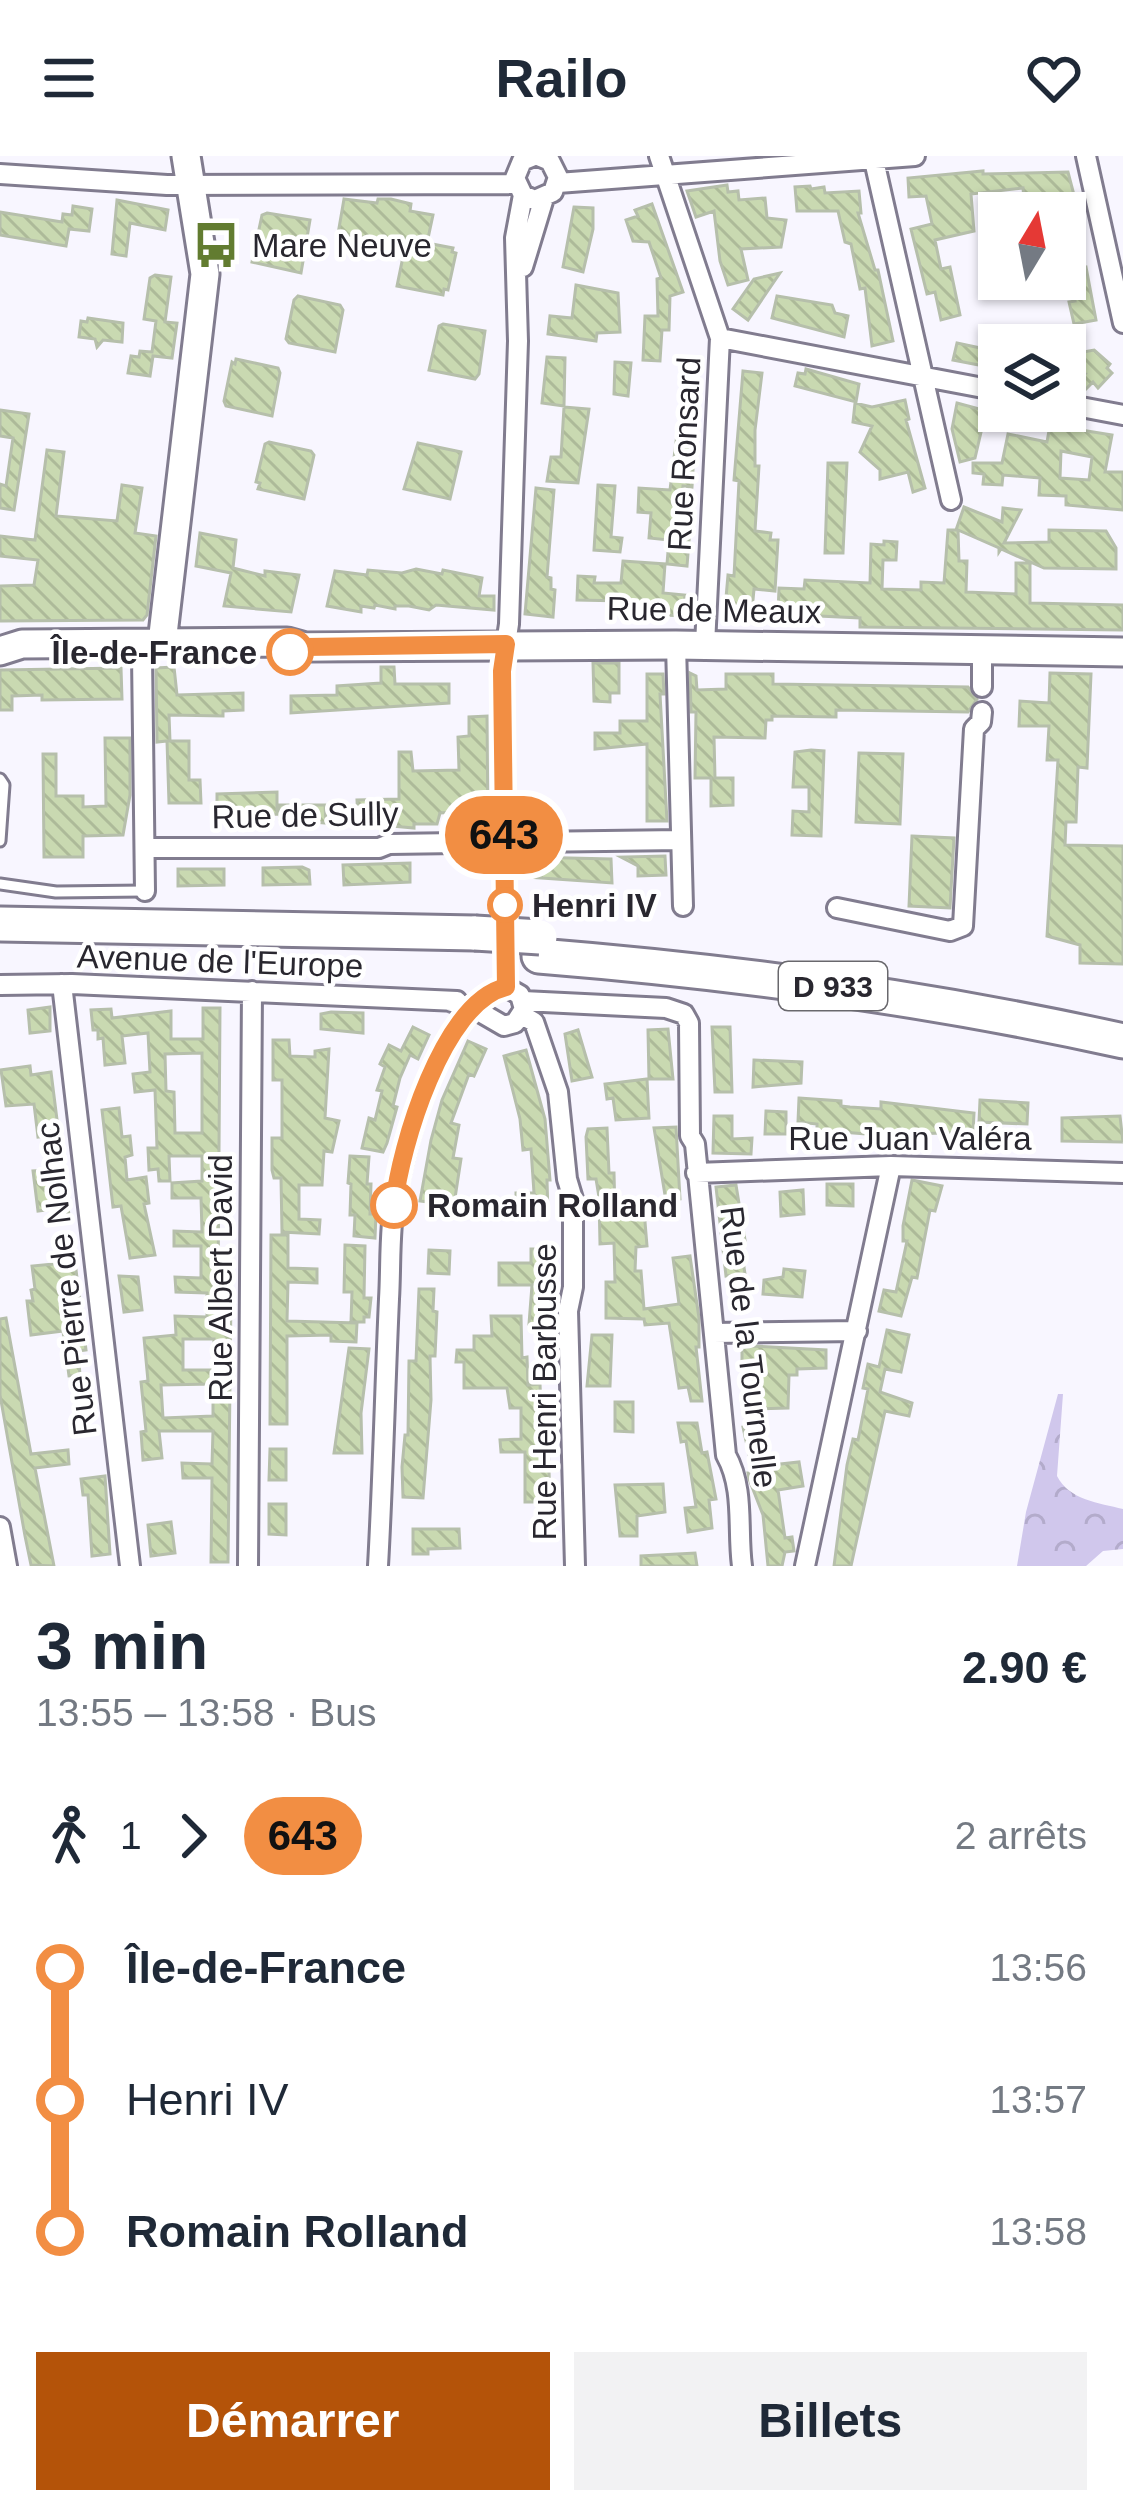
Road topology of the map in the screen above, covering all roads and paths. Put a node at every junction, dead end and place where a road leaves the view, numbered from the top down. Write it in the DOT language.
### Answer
graph roads {
  1 [pos="186,156"];
  2 [pos="915,156"];
  3 [pos="1086,156"];
  4 [pos="539,157"];
  5 [pos="873,158"];
  6 [pos="663,166"];
  7 [pos="0,174"];
  8 [pos="191,184"];
  9 [pos="519,189"];
  10 [pos="551,191"];
  11 [pos="518,276"];
  12 [pos="1123,323"];
  13 [pos="720,338"];
  14 [pos="923,376"];
  15 [pos="978,387"];
  16 [pos="1086,408"];
  17 [pos="1123,415"];
  18 [pos="951,500"];
  19 [pos="506,644"];
  20 [pos="676,645"];
  21 [pos="705,645"];
  22 [pos="305,647"];
  23 [pos="152,649"];
  24 [pos="982,650"];
  25 [pos="1123,652"];
  26 [pos="10,653"];
  27 [pos="982,687"];
  28 [pos="982,712"];
  29 [pos="0,779"];
  30 [pos="681,840"];
  31 [pos="0,841"];
  32 [pos="504,842"];
  33 [pos="145,848"];
  34 [pos="0,884"];
  35 [pos="145,891"];
  36 [pos="683,906"];
  37 [pos="837,908"];
  38 [pos="0,924"];
  39 [pos="0,944"];
  40 [pos="475,944"];
  41 [pos="539,946"];
  42 [pos="62,984"];
  43 [pos="0,986"];
  44 [pos="506,987"];
  45 [pos="252,991"];
  46 [pos="444,1000"];
  47 [pos="482,1008"];
  48 [pos="522,1008"];
  49 [pos="1123,1021"];
  50 [pos="455,1026"];
  51 [pos="1123,1041"];
  52 [pos="892,1166"];
  53 [pos="696,1173"];
  54 [pos="1123,1173"];
  55 [pos="857,1331"];
  56 [pos="714,1333"];
  57 [pos="0,1527"];
  58 [pos="7,1566"];
  59 [pos="130,1566"];
  60 [pos="248,1566"];
  61 [pos="378,1566"];
  62 [pos="574,1566"];
  63 [pos="742,1566"];
  64 [pos="805,1566"];
  1 -- 8 [label="main road"];
  2 -- 5 [label="street"];
  3 -- 12 [label="street"];
  4 -- 9 [label="street"];
  4 -- 10 [label="street"];
  5 -- 6 [label="street"];
  5 -- 14 [label="street"];
  6 -- 10 [label="street"];
  6 -- 13 [label="street"];
  7 -- 8 [label="street"];
  8 -- 9 [label="street"];
  8 -- 23 [label="main road"];
  9 -- 10 [label="street"];
  9 -- 11 [label="street"];
  10 -- 11 [label="street"];
  11 -- 19 [label="street"];
  13 -- 14 [label="street"];
  13 -- 21 [label="street, Rue Ronsard"];
  14 -- 15 [label="street"];
  14 -- 18 [label="street"];
  16 -- 17 [label="street"];
  19 -- 20 [label="main road, Rue de Meaux"];
  19 -- 22 [label="main road, Rue de Meaux"];
  19 -- 32 [label="street"];
  20 -- 21 [label="main road, Rue de Meaux"];
  20 -- 30 [label="street"];
  21 -- 24 [label="main road, Rue de Meaux"];
  22 -- 23 [label="main road, Rue de Meaux"];
  22 -- 23 [label="main road, Rue de Meaux"];
  23 -- 26 [label="main road, Rue de Meaux"];
  23 -- 33 [label="street"];
  24 -- 25 [label="main road, Rue de Meaux"];
  24 -- 27 [label="street"];
  28 -- 37 [label="street"];
  29 -- 31 [label="lane"];
  30 -- 32 [label="street, Rue de Sully"];
  30 -- 36 [label="street"];
  32 -- 33 [label="street, Rue de Sully"];
  32 -- 44 [label="street"];
  33 -- 35 [label="street"];
  34 -- 35 [label="lane"];
  38 -- 40 [label="highway, D 933"];
  39 -- 40 [label="highway, D 933"];
  40 -- 41 [label="highway, D 933, bridge"];
  41 -- 49 [label="highway, D 933"];
  41 -- 51 [label="highway, D 933"];
  42 -- 43 [label="street, Avenue de l'Europe"];
  42 -- 45 [label="street, Avenue de l'Europe"];
  42 -- 59 [label="street, Rue Pierre de Nolhac"];
  44 -- 47 [label="street"];
  44 -- 48 [label="street"];
  45 -- 46 [label="street, Avenue de l'Europe"];
  45 -- 60 [label="street, Rue Albert David"];
  46 -- 47 [label="street, Avenue de l'Europe"];
  46 -- 50 [label="street"];
  47 -- 48 [label="street"];
  47 -- 50 [label="street"];
  48 -- 53 [label="street, Rue de la Tournelle"];
  48 -- 62 [label="street, Rue Henri Barbusse"];
  50 -- 61 [label="street"];
  52 -- 53 [label="street, Rue Juan Valéra"];
  52 -- 54 [label="street, Rue Juan Valéra"];
  52 -- 55 [label="street"];
  53 -- 56 [label="street, Rue de la Tournelle"];
  55 -- 56 [label="street"];
  55 -- 64 [label="street"];
  56 -- 63 [label="street, Rue de la Tournelle"];
  57 -- 58 [label="street"];
}
